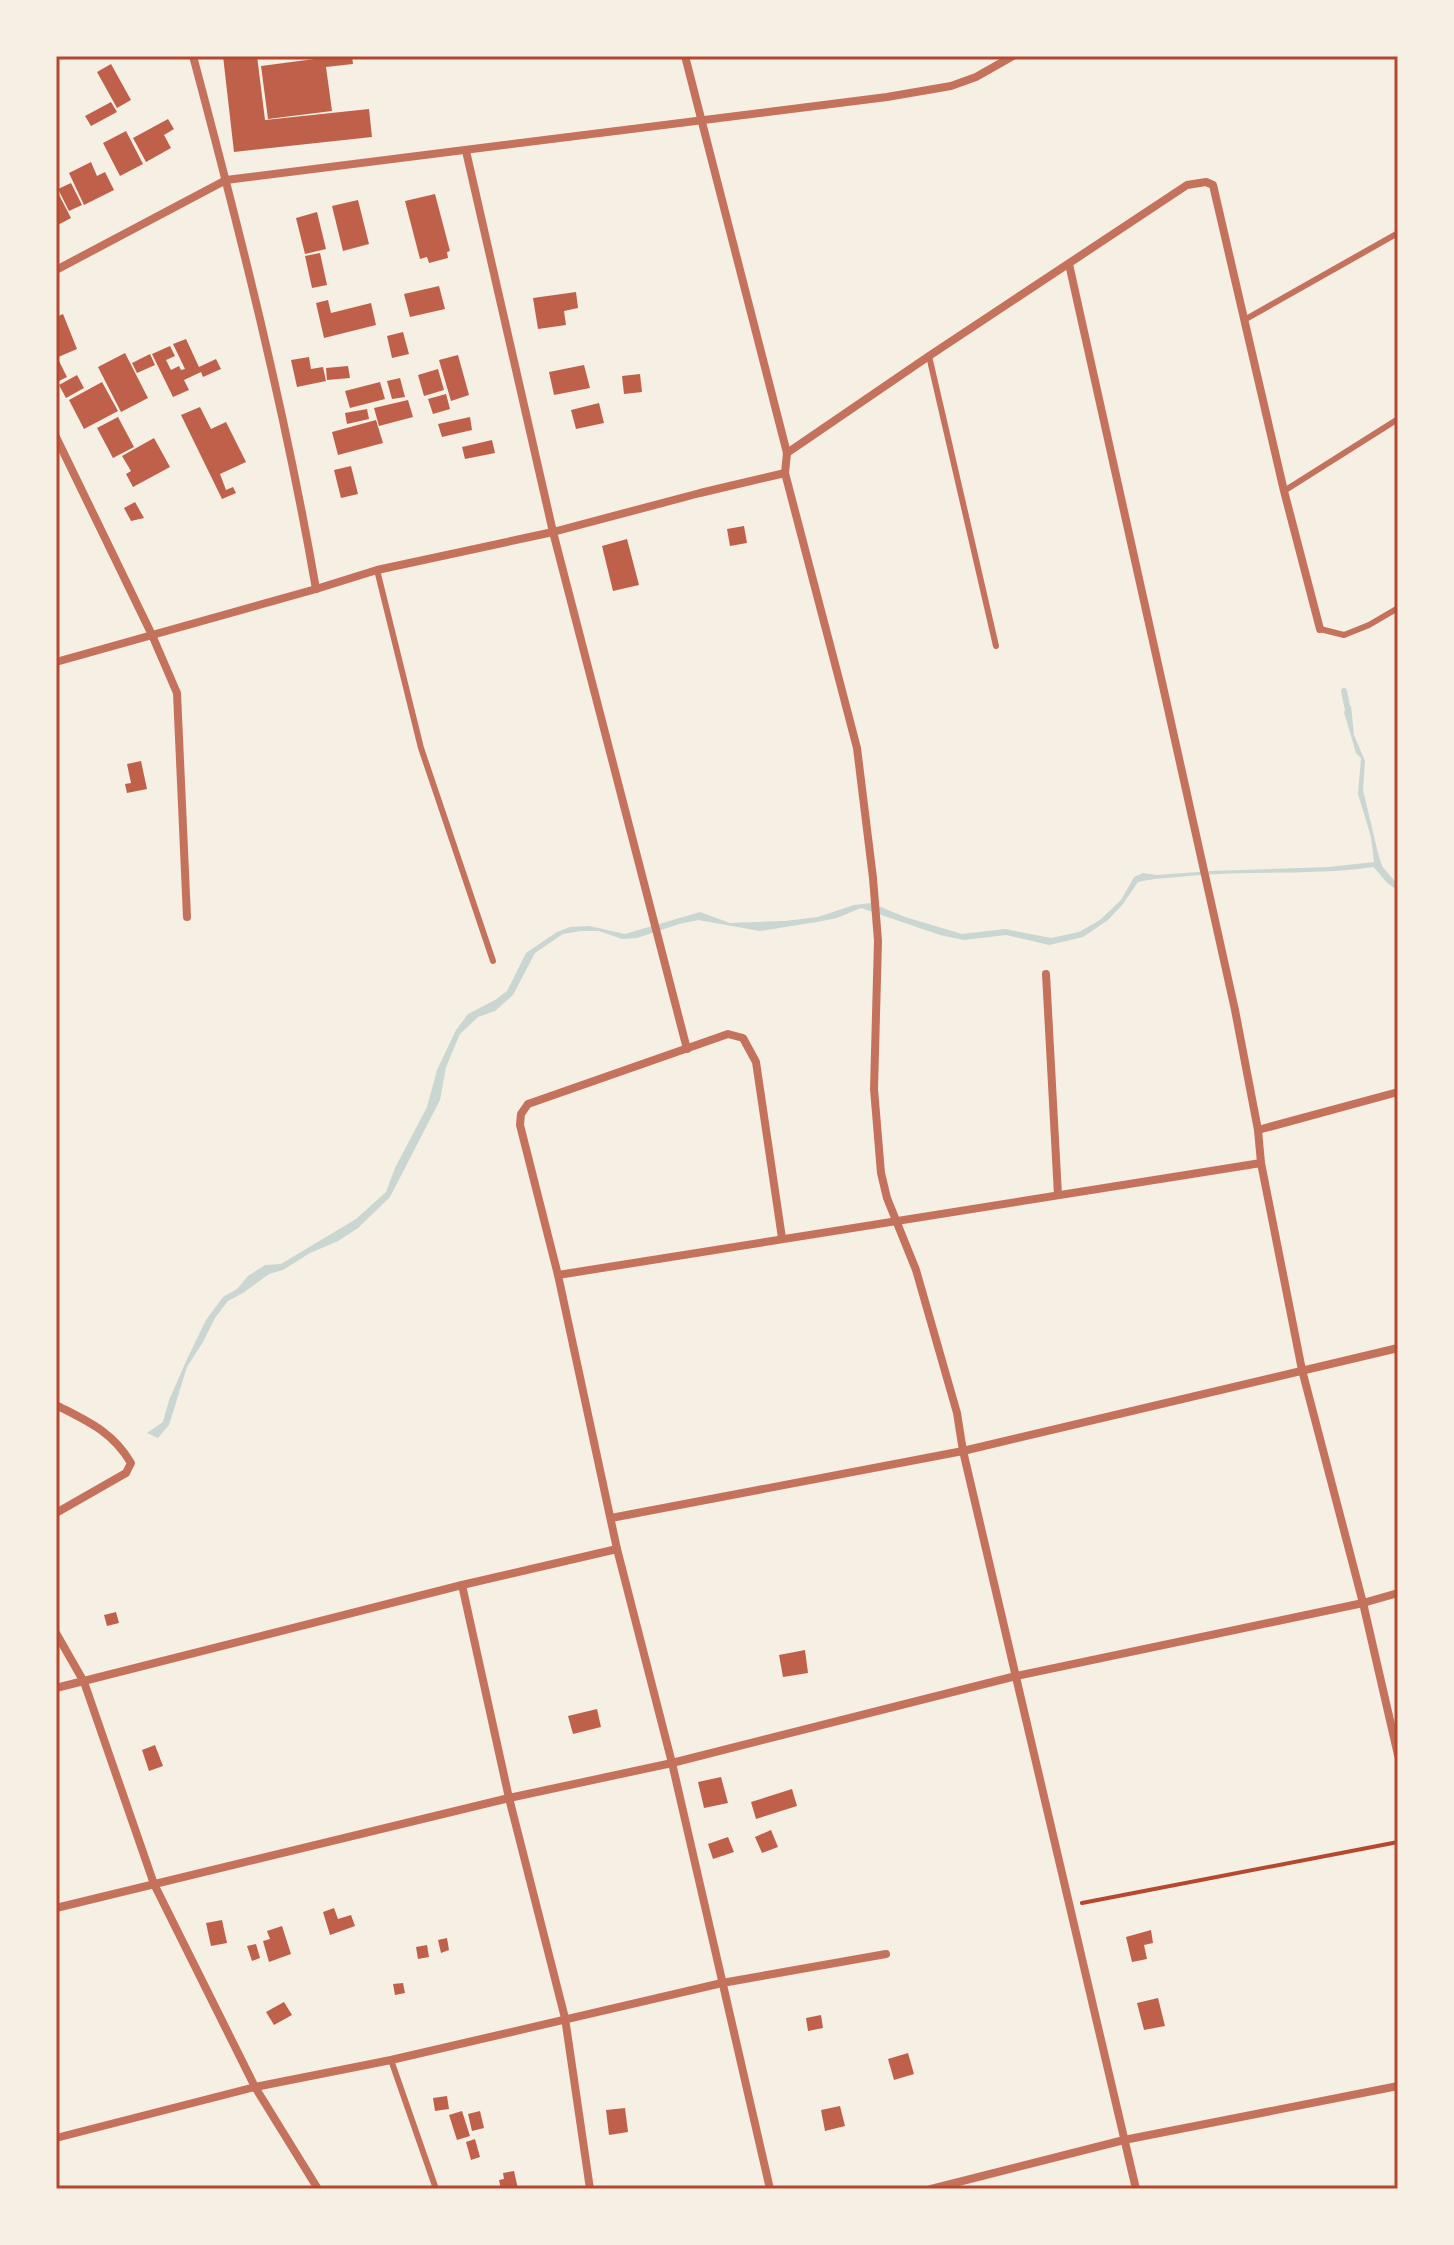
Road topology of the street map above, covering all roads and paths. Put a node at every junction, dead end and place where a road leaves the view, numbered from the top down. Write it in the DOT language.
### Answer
graph roads {
  1 [pos="193,56"];
  2 [pos="685,56"];
  3 [pos="1013,56"];
  4 [pos="702,121"];
  5 [pos="466,151"];
  6 [pos="226,180"];
  7 [pos="1398,233"];
  8 [pos="1069,264"];
  9 [pos="56,270"];
  10 [pos="1246,319"];
  11 [pos="929,356"];
  12 [pos="1398,419"];
  13 [pos="56,437"];
  14 [pos="787,453"];
  15 [pos="785,473"];
  16 [pos="1284,491"];
  17 [pos="553,532"];
  18 [pos="377,570"];
  19 [pos="316,589"];
  20 [pos="1398,608"];
  21 [pos="1320,629"];
  22 [pos="152,635"];
  23 [pos="996,646"];
  24 [pos="56,662"];
  25 [pos="187,917"];
  26 [pos="493,961"];
  27 [pos="1046,974"];
  28 [pos="687,1049"];
  29 [pos="1398,1092"];
  30 [pos="1258,1130"];
  31 [pos="1261,1163"];
  32 [pos="1058,1195"];
  33 [pos="895,1221"];
  34 [pos="782,1238"];
  35 [pos="558,1275"];
  36 [pos="1398,1348"];
  37 [pos="1302,1370"];
  38 [pos="56,1405"];
  39 [pos="963,1451"];
  40 [pos="56,1513"];
  41 [pos="611,1518"];
  42 [pos="617,1549"];
  43 [pos="462,1585"];
  44 [pos="1398,1593"];
  45 [pos="1363,1603"];
  46 [pos="56,1633"];
  47 [pos="1016,1676"];
  48 [pos="84,1682"];
  49 [pos="56,1688"];
  50 [pos="1398,1755"];
  51 [pos="672,1763"];
  52 [pos="509,1798"];
  53 [pos="1398,1842"];
  54 [pos="154,1884"];
  55 [pos="1069,1906"];
  56 [pos="56,1908"];
  57 [pos="886,1954"];
  58 [pos="722,1983"];
  59 [pos="565,2018"];
  60 [pos="391,2060"];
  61 [pos="1398,2086"];
  62 [pos="255,2087"];
  63 [pos="56,2138"];
  64 [pos="1124,2140"];
  65 [pos="318,2189"];
  66 [pos="436,2189"];
  67 [pos="590,2189"];
  68 [pos="770,2189"];
  69 [pos="931,2189"];
  70 [pos="1136,2189"];
  1 -- 6 [label="street"];
  2 -- 4 [label="street"];
  3 -- 4 [label="street"];
  4 -- 5 [label="street"];
  4 -- 14 [label="street"];
  5 -- 6 [label="street"];
  5 -- 17 [label="street"];
  6 -- 9 [label="street"];
  6 -- 19 [label="street"];
  7 -- 10 [label="lane"];
  8 -- 10 [label="street"];
  8 -- 11 [label="street"];
  8 -- 30 [label="street"];
  10 -- 16 [label="street"];
  11 -- 14 [label="street"];
  11 -- 23 [label="lane"];
  12 -- 16 [label="lane"];
  13 -- 22 [label="street"];
  14 -- 15 [label="street"];
  15 -- 17 [label="street"];
  15 -- 33 [label="street"];
  16 -- 21 [label="street"];
  17 -- 18 [label="street"];
  17 -- 28 [label="street"];
  18 -- 19 [label="street"];
  18 -- 26 [label="lane"];
  19 -- 22 [label="street"];
  20 -- 21 [label="lane"];
  22 -- 24 [label="street"];
  22 -- 25 [label="street"];
  27 -- 32 [label="street"];
  28 -- 34 [label="street"];
  28 -- 35 [label="street"];
  29 -- 30 [label="street"];
  30 -- 31 [label="street"];
  31 -- 32 [label="street"];
  31 -- 37 [label="street"];
  32 -- 33 [label="street"];
  33 -- 34 [label="street"];
  33 -- 39 [label="street"];
  34 -- 35 [label="street"];
  35 -- 41 [label="street"];
  36 -- 37 [label="street"];
  37 -- 39 [label="street"];
  37 -- 45 [label="street"];
  38 -- 40 [label="street"];
  39 -- 41 [label="street"];
  39 -- 47 [label="street"];
  41 -- 42 [label="street"];
  42 -- 43 [label="street"];
  42 -- 51 [label="street"];
  43 -- 48 [label="street"];
  43 -- 52 [label="street"];
  44 -- 45 [label="street"];
  45 -- 47 [label="street"];
  45 -- 50 [label="street"];
  46 -- 48 [label="street"];
  47 -- 51 [label="street"];
  47 -- 55 [label="street"];
  48 -- 49 [label="street"];
  48 -- 54 [label="street"];
  51 -- 52 [label="street"];
  51 -- 58 [label="street"];
  52 -- 54 [label="street"];
  52 -- 59 [label="street"];
  53 -- 55 [label="path"];
  54 -- 56 [label="street"];
  54 -- 62 [label="street"];
  55 -- 64 [label="street"];
  57 -- 58 [label="street"];
  58 -- 59 [label="street"];
  58 -- 68 [label="street"];
  59 -- 60 [label="street"];
  59 -- 67 [label="street"];
  60 -- 62 [label="street"];
  60 -- 66 [label="lane"];
  61 -- 64 [label="street"];
  62 -- 63 [label="street"];
  62 -- 65 [label="street"];
  64 -- 69 [label="street"];
  64 -- 70 [label="street"];
}
